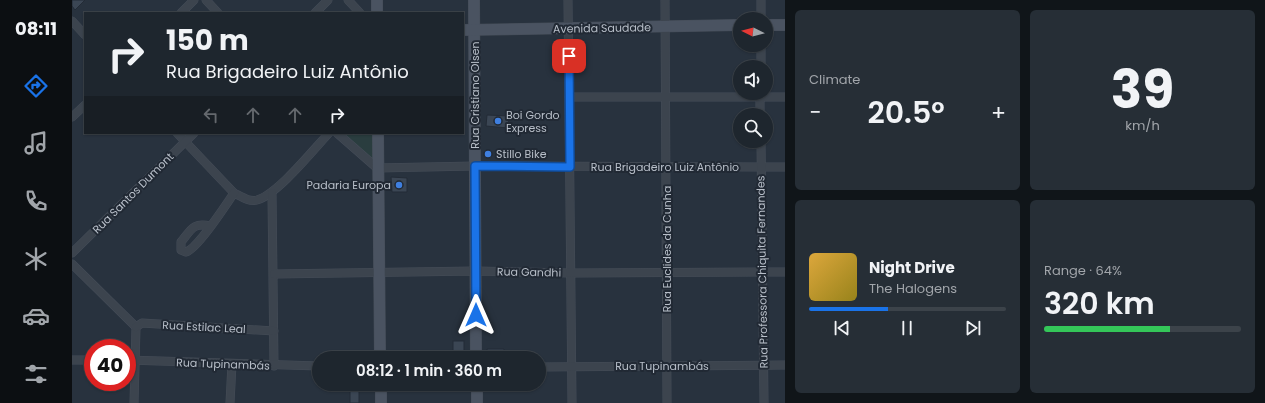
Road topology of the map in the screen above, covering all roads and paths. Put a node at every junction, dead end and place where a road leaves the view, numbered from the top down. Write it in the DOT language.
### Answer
graph roads {
  1 [pos="194,0"];
  2 [pos="206,0"];
  3 [pos="328,0"];
  4 [pos="348,0"];
  5 [pos="377,0"];
  6 [pos="474,0"];
  7 [pos="568,0"];
  8 [pos="665,0"];
  9 [pos="761,0"];
  10 [pos="182,12"];
  11 [pos="217,12"];
  12 [pos="316,12"];
  13 [pos="359,12"];
  14 [pos="377,12"];
  15 [pos="761,12"];
  16 [pos="72,21"];
  17 [pos="733,25"];
  18 [pos="773,25"];
  19 [pos="785,25"];
  20 [pos="665,26"];
  21 [pos="569,29"];
  22 [pos="464,30"];
  23 [pos="475,30"];
  24 [pos="84,34"];
  25 [pos="733,96"];
  26 [pos="773,96"];
  27 [pos="785,97"];
  28 [pos="569,98"];
  29 [pos="666,98"];
  30 [pos="84,106"];
  31 [pos="72,117"];
  32 [pos="179,134"];
  33 [pos="193,134"];
  34 [pos="328,134"];
  35 [pos="338,134"];
  36 [pos="378,134"];
  37 [pos="185,141"];
  38 [pos="760,148"];
  39 [pos="475,166"];
  40 [pos="570,167"];
  41 [pos="666,167"];
  42 [pos="761,167"];
  43 [pos="785,167"];
  44 [pos="377,168"];
  45 [pos="234,193"];
  46 [pos="272,193"];
  47 [pos="210,226"];
  48 [pos="72,253"];
  49 [pos="72,264"];
  50 [pos="476,271"];
  51 [pos="785,272"];
  52 [pos="379,273"];
  53 [pos="571,273"];
  54 [pos="667,273"];
  55 [pos="762,273"];
  56 [pos="274,274"];
  57 [pos="136,327"];
  58 [pos="274,331"];
  59 [pos="134,339"];
  60 [pos="380,351"];
  61 [pos="476,351"];
  62 [pos="72,360"];
  63 [pos="84,360"];
  64 [pos="136,361"];
  65 [pos="232,364"];
  66 [pos="785,365"];
  67 [pos="274,366"];
  68 [pos="312,366"];
  69 [pos="667,366"];
  70 [pos="763,366"];
  71 [pos="546,367"];
  72 [pos="572,367"];
  73 [pos="133,391"];
  74 [pos="381,391"];
  75 [pos="477,391"];
  76 [pos="134,403"];
  77 [pos="230,403"];
  78 [pos="381,403"];
  79 [pos="477,403"];
  80 [pos="572,403"];
  81 [pos="667,403"];
  82 [pos="764,403"];
  1 -- 10 [label="street"];
  2 -- 11 [label="street"];
  3 -- 12 [label="street"];
  4 -- 13 [label="street"];
  5 -- 14 [label="street"];
  6 -- 23 [label="street, Rua Cristiano Olsen"];
  7 -- 21 [label="street"];
  8 -- 20 [label="street, Rua Euclides da Cunha"];
  9 -- 15 [label="street"];
  16 -- 24 [label="street"];
  17 -- 20 [label="street, Avenida Saudade"];
  18 -- 19 [label="street"];
  20 -- 21 [label="street, Avenida Saudade"];
  20 -- 29 [label="street, Rua Euclides da Cunha"];
  21 -- 23 [label="street, Avenida Saudade"];
  21 -- 28 [label="street"];
  22 -- 23 [label="street, Avenida Saudade"];
  23 -- 39 [label="street, Rua Cristiano Olsen"];
  25 -- 29 [label="street"];
  26 -- 27 [label="street"];
  28 -- 29 [label="street"];
  28 -- 40 [label="street"];
  29 -- 41 [label="street, Rua Euclides da Cunha"];
  30 -- 31 [label="street"];
  32 -- 37 [label="street"];
  33 -- 37 [label="street, Rua Santos Dumont"];
  34 -- 46 [label="street"];
  35 -- 44 [label="street"];
  36 -- 44 [label="street"];
  37 -- 45 [label="street"];
  37 -- 48 [label="street, Rua Santos Dumont"];
  38 -- 42 [label="street, Rua Professora Chiquita Fernandes"];
  39 -- 40 [label="street, Rua Brigadeiro Luiz Antônio"];
  39 -- 44 [label="street, Rua Brigadeiro Luiz Antônio"];
  39 -- 50 [label="street, Rua Cristiano Olsen"];
  40 -- 41 [label="street, Rua Brigadeiro Luiz Antônio"];
  40 -- 53 [label="street"];
  41 -- 42 [label="street, Rua Brigadeiro Luiz Antônio"];
  41 -- 54 [label="street, Rua Euclides da Cunha"];
  42 -- 43 [label="street, Rua Brigadeiro Luiz Antônio"];
  42 -- 55 [label="street, Rua Professora Chiquita Fernandes"];
  44 -- 52 [label="street"];
  45 -- 46 [label="street"];
  45 -- 47 [label="street"];
  46 -- 56 [label="street"];
  49 -- 57 [label="street"];
  50 -- 52 [label="street, Rua Gandhi"];
  50 -- 53 [label="street, Rua Gandhi"];
  50 -- 61 [label="street, Rua Cristiano Olsen"];
  51 -- 55 [label="street, Rua Gandhi"];
  52 -- 56 [label="street, Rua Gandhi"];
  52 -- 60 [label="street"];
  53 -- 54 [label="street, Rua Gandhi"];
  53 -- 72 [label="street"];
  54 -- 55 [label="street, Rua Gandhi"];
  54 -- 69 [label="street, Rua Euclides da Cunha"];
  55 -- 70 [label="street, Rua Professora Chiquita Fernandes"];
  56 -- 58 [label="street"];
  57 -- 58 [label="street, Rua Estilac Leal"];
  57 -- 59 [label="street"];
  58 -- 67 [label="street"];
  62 -- 63 [label="street"];
  64 -- 65 [label="street, Rua Tupinambás"];
  65 -- 67 [label="street, Rua Tupinambás"];
  65 -- 77 [label="street"];
  66 -- 70 [label="street, Rua Tupinambás"];
  67 -- 68 [label="street, Rua Tupinambás"];
  69 -- 70 [label="street, Rua Tupinambás"];
  69 -- 72 [label="street, Rua Tupinambás"];
  69 -- 81 [label="street, Rua Euclides da Cunha"];
  70 -- 82 [label="street, Rua Professora Chiquita Fernandes"];
  71 -- 72 [label="street, Rua Tupinambás"];
  72 -- 80 [label="street"];
  73 -- 76 [label="street"];
  74 -- 78 [label="street"];
  75 -- 79 [label="street"];
}
